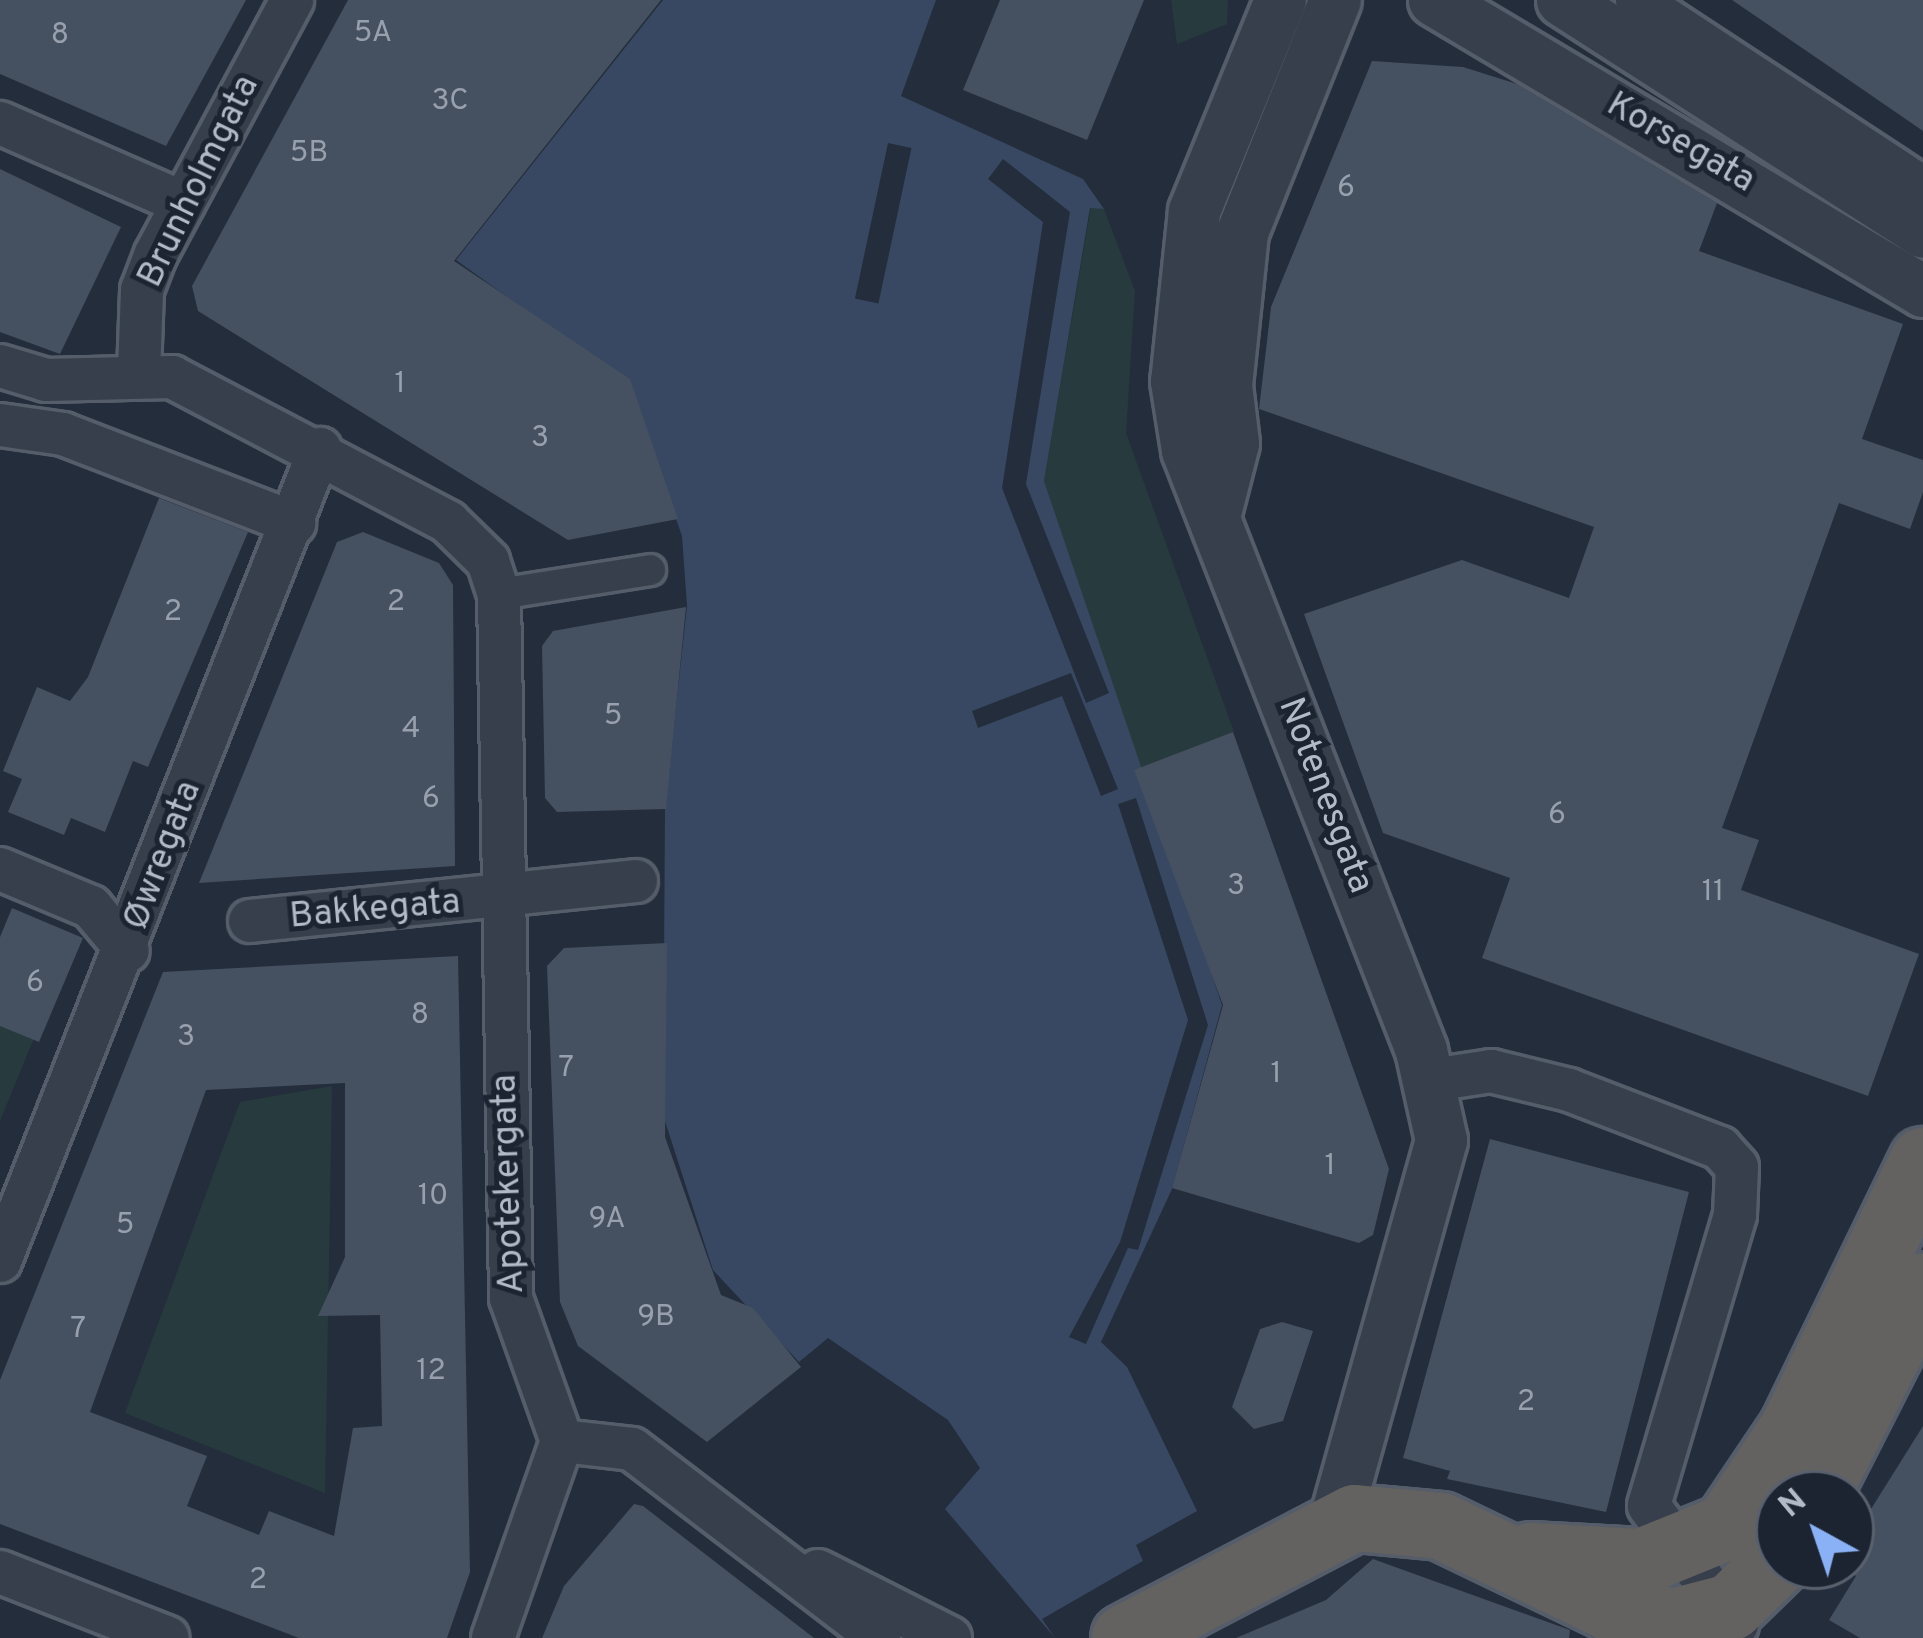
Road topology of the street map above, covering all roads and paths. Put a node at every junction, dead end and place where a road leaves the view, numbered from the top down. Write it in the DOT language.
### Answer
graph roads {
  1 [pos="292,0"];
  2 [pos="1280,0"];
  3 [pos="1335,0"];
  4 [pos="1434,0"];
  5 [pos="1562,0"];
  6 [pos="1637,0"];
  7 [pos="0,123"];
  8 [pos="1923,188"];
  9 [pos="183,203"];
  10 [pos="1923,232"];
  11 [pos="1923,291"];
  12 [pos="1,366"];
  13 [pos="139,373"];
  14 [pos="0,425"];
  15 [pos="320,449"];
  16 [pos="1215,513"];
  17 [pos="294,523"];
  18 [pos="650,570"];
  19 [pos="499,594"];
  20 [pos="0,869"];
  21 [pos="636,881"];
  22 [pos="500,899"];
  23 [pos="250,921"];
  24 [pos="128,952"];
  25 [pos="1432,1080"];
  26 [pos="1923,1161"];
  27 [pos="0,1261"];
  28 [pos="1923,1286"];
  29 [pos="562,1441"];
  30 [pos="1829,1470"];
  31 [pos="1334,1523"];
  32 [pos="763,1547"];
  33 [pos="1683,1551"];
  34 [pos="1514,1554"];
  35 [pos="0,1572"];
  36 [pos="1759,1590"];
  37 [pos="1736,1623"];
  38 [pos="168,1638"];
  39 [pos="494,1638"];
  40 [pos="879,1638"];
  41 [pos="950,1638"];
  42 [pos="1125,1638"];
  1 -- 9 [label="street, Brunholmgata"];
  2 -- 16 [label="street, Notenesgata"];
  3 -- 16 [label="street"];
  4 -- 11 [label="street, Korsegata"];
  5 -- 10 [label="street, Korsegata"];
  6 -- 8 [label="street"];
  7 -- 9 [label="street"];
  9 -- 13 [label="street, Brunholmgata"];
  12 -- 13 [label="street, Apotekergata"];
  13 -- 15 [label="street, Apotekergata"];
  14 -- 17 [label="street"];
  15 -- 17 [label="street, Øwregata"];
  15 -- 19 [label="street, Apotekergata"];
  16 -- 25 [label="street, Notenesgata"];
  17 -- 24 [label="street, Øwregata"];
  18 -- 19 [label="street"];
  19 -- 22 [label="street, Apotekergata"];
  20 -- 24 [label="street"];
  21 -- 22 [label="street"];
  22 -- 23 [label="street, Bakkegata"];
  22 -- 29 [label="street, Apotekergata"];
  24 -- 27 [label="street, Øwregata"];
  25 -- 31 [label="street, Notenesgata"];
  25 -- 33 [label="street"];
  26 -- 33 [label="highway"];
  28 -- 30 [label="highway"];
  29 -- 32 [label="street"];
  29 -- 39 [label="street"];
  31 -- 34 [label="highway"];
  31 -- 42 [label="highway"];
  32 -- 40 [label="street"];
  32 -- 41 [label="street"];
  33 -- 34 [label="highway"];
  33 -- 37 [label="street"];
  34 -- 37 [label="highway"];
  35 -- 38 [label="street"];
  36 -- 37 [label="highway"];
}
